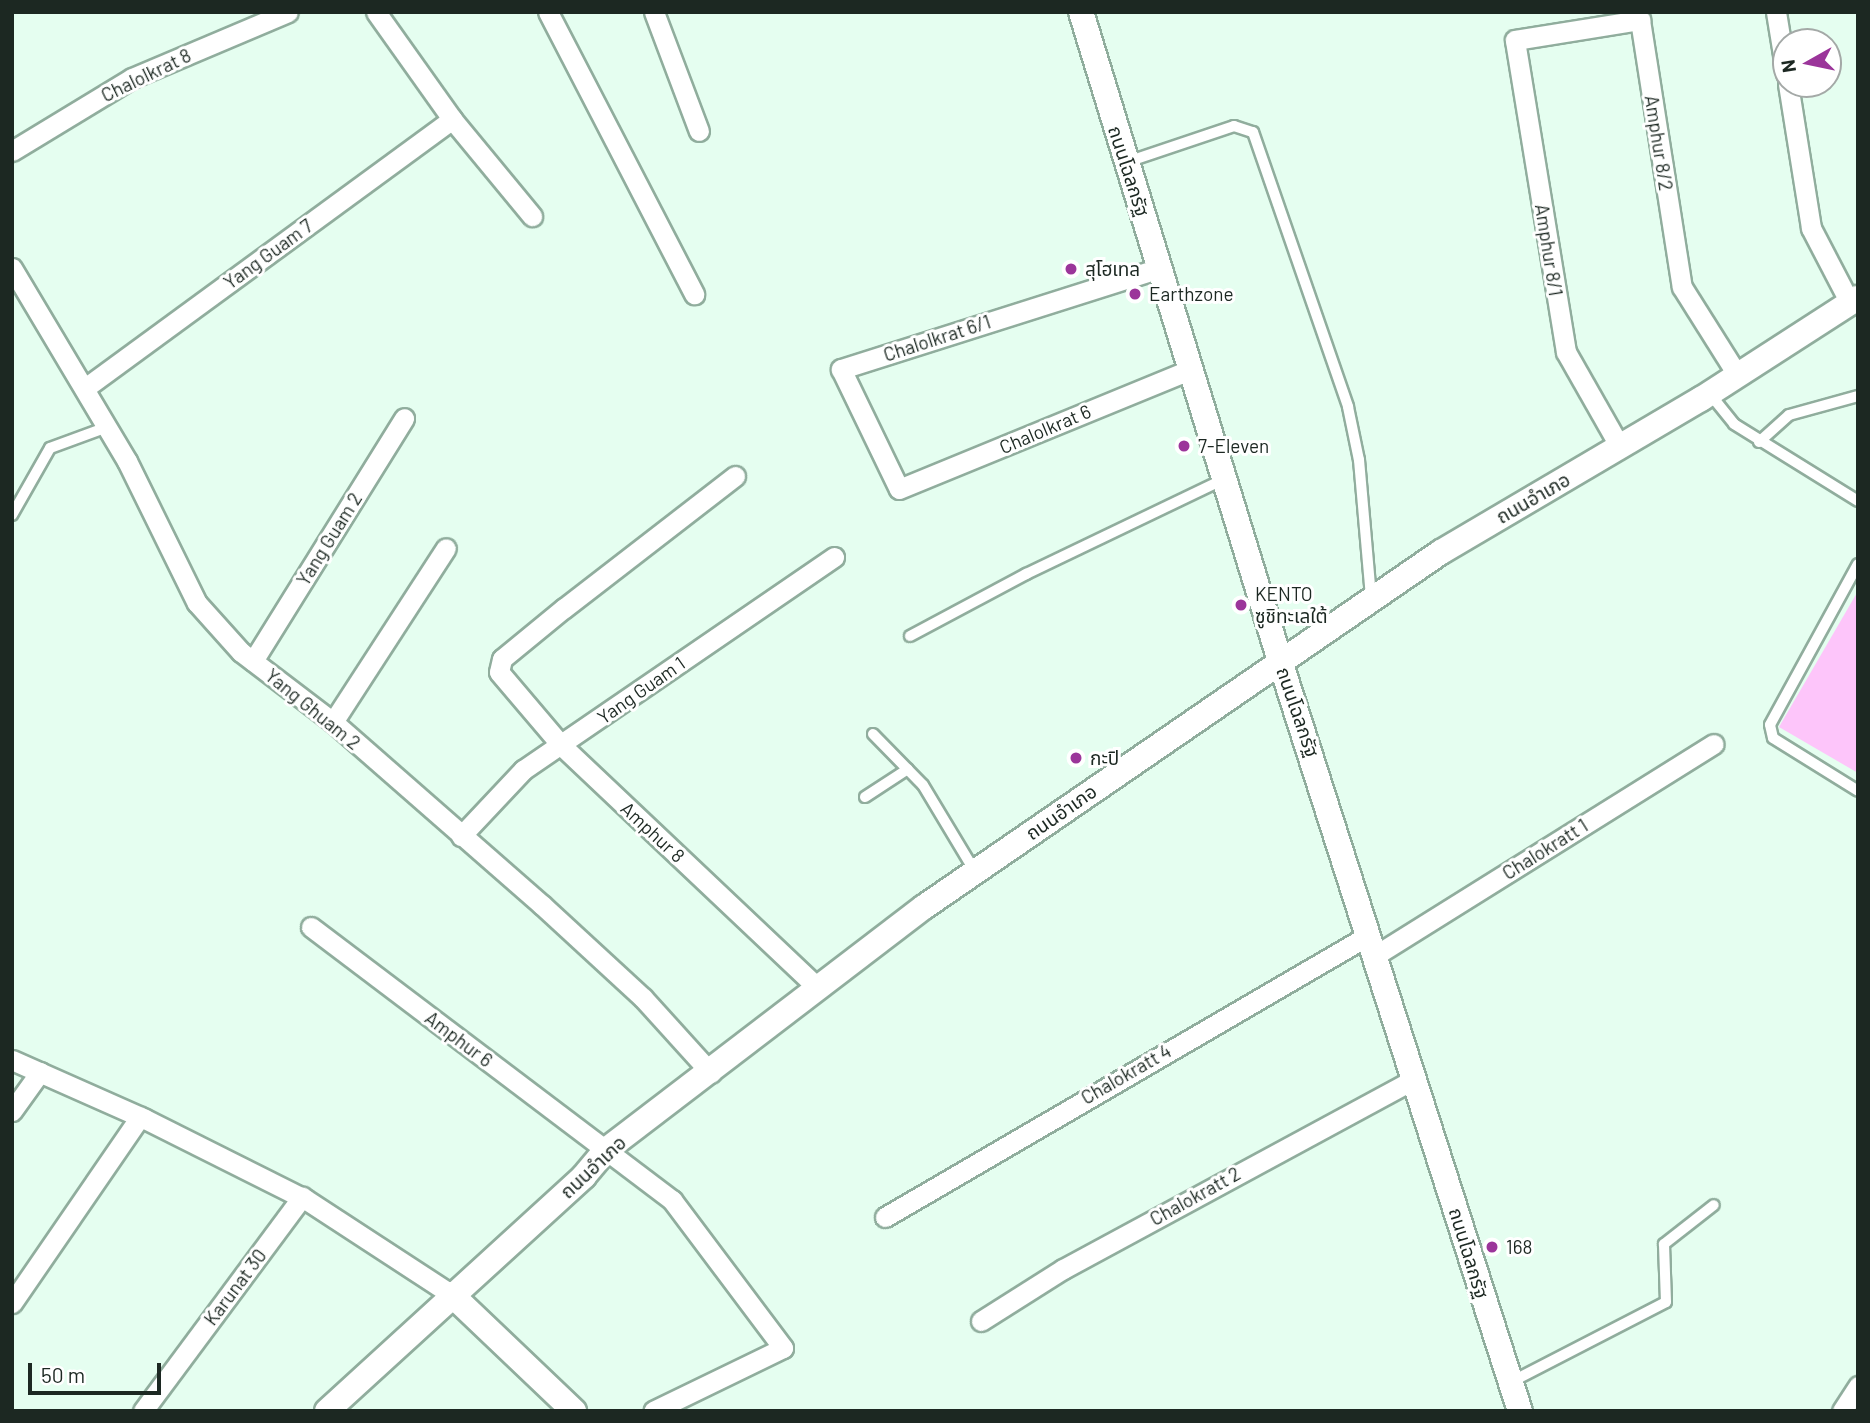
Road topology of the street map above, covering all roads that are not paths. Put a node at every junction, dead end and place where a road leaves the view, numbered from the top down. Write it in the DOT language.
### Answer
graph roads {
  1 [pos="288,12"];
  2 [pos="376,12"];
  3 [pos="548,12"];
  4 [pos="654,12"];
  5 [pos="1081,12"];
  6 [pos="1515,40"];
  7 [pos="1790,98"];
  8 [pos="452,120"];
  9 [pos="699,131"];
  10 [pos="12,151"];
  11 [pos="1127,162"];
  12 [pos="532,216"];
  13 [pos="12,268"];
  14 [pos="1160,268"];
  15 [pos="694,294"];
  16 [pos="1854,301"];
  17 [pos="1191,369"];
  18 [pos="1738,376"];
  19 [pos="85,388"];
  20 [pos="1710,394"];
  21 [pos="1858,396"];
  22 [pos="404,418"];
  23 [pos="107,427"];
  24 [pos="1759,442"];
  25 [pos="1620,447"];
  26 [pos="735,476"];
  27 [pos="1225,478"];
  28 [pos="899,489"];
  29 [pos="1858,501"];
  30 [pos="12,515"];
  31 [pos="446,548"];
  32 [pos="834,557"];
  33 [pos="1858,564"];
  34 [pos="1371,599"];
  35 [pos="910,636"];
  36 [pos="253,661"];
  37 [pos="1280,661"];
  38 [pos="333,722"];
  39 [pos="873,734"];
  40 [pos="1714,744"];
  41 [pos="561,745"];
  42 [pos="908,769"];
  43 [pos="1858,791"];
  44 [pos="865,797"];
  45 [pos="461,836"];
  46 [pos="975,872"];
  47 [pos="311,928"];
  48 [pos="1372,944"];
  49 [pos="818,988"];
  50 [pos="12,1060"];
  51 [pos="40,1072"];
  52 [pos="711,1073"];
  53 [pos="1415,1079"];
  54 [pos="12,1111"];
  55 [pos="140,1117"];
  56 [pos="606,1150"];
  57 [pos="302,1197"];
  58 [pos="1714,1205"];
  59 [pos="885,1217"];
  60 [pos="451,1294"];
  61 [pos="12,1303"];
  62 [pos="981,1321"];
  63 [pos="1511,1382"];
  64 [pos="143,1411"];
  65 [pos="327,1411"];
  66 [pos="574,1411"];
  67 [pos="653,1411"];
  68 [pos="1520,1411"];
  1 -- 10 [label="street, Chalolkrat 8"];
  2 -- 8 [label="street"];
  3 -- 15 [label="street"];
  4 -- 9 [label="street"];
  5 -- 11 [label="street, ถนนโฉลกรัฐ"];
  6 -- 18 [label="street, Amphur 8/2"];
  6 -- 25 [label="street, Amphur 8/1"];
  7 -- 16 [label="street"];
  8 -- 12 [label="street"];
  8 -- 19 [label="street, Yang Guam 7"];
  11 -- 14 [label="street, ถนนโฉลกรัฐ"];
  11 -- 34 [label="lane"];
  13 -- 19 [label="street, Yang Ghuam 2"];
  14 -- 17 [label="street, ถนนโฉลกรัฐ"];
  14 -- 28 [label="street, Chalolkrat 6/1"];
  16 -- 18 [label="street, ถนนอำเภอ"];
  17 -- 27 [label="street, ถนนโฉลกรัฐ"];
  17 -- 28 [label="street, Chalolkrat 6"];
  18 -- 20 [label="street, ถนนอำเภอ"];
  19 -- 23 [label="street, Yang Ghuam 2"];
  20 -- 24 [label="lane"];
  20 -- 25 [label="street, ถนนอำเภอ"];
  21 -- 24 [label="lane"];
  22 -- 36 [label="street, Yang Guam 2"];
  23 -- 30 [label="lane"];
  23 -- 36 [label="street, Yang Ghuam 2"];
  24 -- 29 [label="lane"];
  25 -- 34 [label="street, ถนนอำเภอ"];
  26 -- 41 [label="street, Amphur 8"];
  27 -- 35 [label="lane"];
  27 -- 37 [label="street, ถนนโฉลกรัฐ"];
  31 -- 38 [label="street"];
  32 -- 41 [label="street, Yang Guam 1"];
  33 -- 43 [label="lane"];
  34 -- 37 [label="street, ถนนอำเภอ"];
  36 -- 38 [label="street, Yang Ghuam 2"];
  37 -- 46 [label="street, ถนนอำเภอ"];
  37 -- 48 [label="street, ถนนโฉลกรัฐ"];
  38 -- 45 [label="street, Yang Ghuam 2"];
  39 -- 42 [label="lane"];
  40 -- 48 [label="street, Chalokratt 1"];
  41 -- 45 [label="street, Yang Guam 1"];
  41 -- 49 [label="street, Amphur 8"];
  42 -- 44 [label="lane"];
  42 -- 46 [label="lane"];
  45 -- 52 [label="street, Yang Ghuam 2"];
  46 -- 49 [label="street, ถนนอำเภอ"];
  47 -- 56 [label="street, Amphur 6"];
  48 -- 53 [label="street, ถนนโฉลกรัฐ"];
  48 -- 59 [label="street, Chalokratt 4"];
  49 -- 52 [label="street, ถนนอำเภอ"];
  50 -- 51 [label="street"];
  51 -- 54 [label="street"];
  51 -- 55 [label="street"];
  52 -- 56 [label="street, ถนนอำเภอ"];
  53 -- 62 [label="street, Chalokratt 2"];
  53 -- 63 [label="street, ถนนโฉลกรัฐ"];
  55 -- 57 [label="street"];
  55 -- 61 [label="street"];
  56 -- 60 [label="street, ถนนอำเภอ"];
  56 -- 67 [label="street, Amphur 6"];
  57 -- 60 [label="street"];
  57 -- 64 [label="street, Karunat 30"];
  58 -- 63 [label="lane"];
  60 -- 65 [label="street, ถนนอำเภอ"];
  60 -- 66 [label="street"];
  63 -- 68 [label="street, ถนนโฉลกรัฐ"];
}
